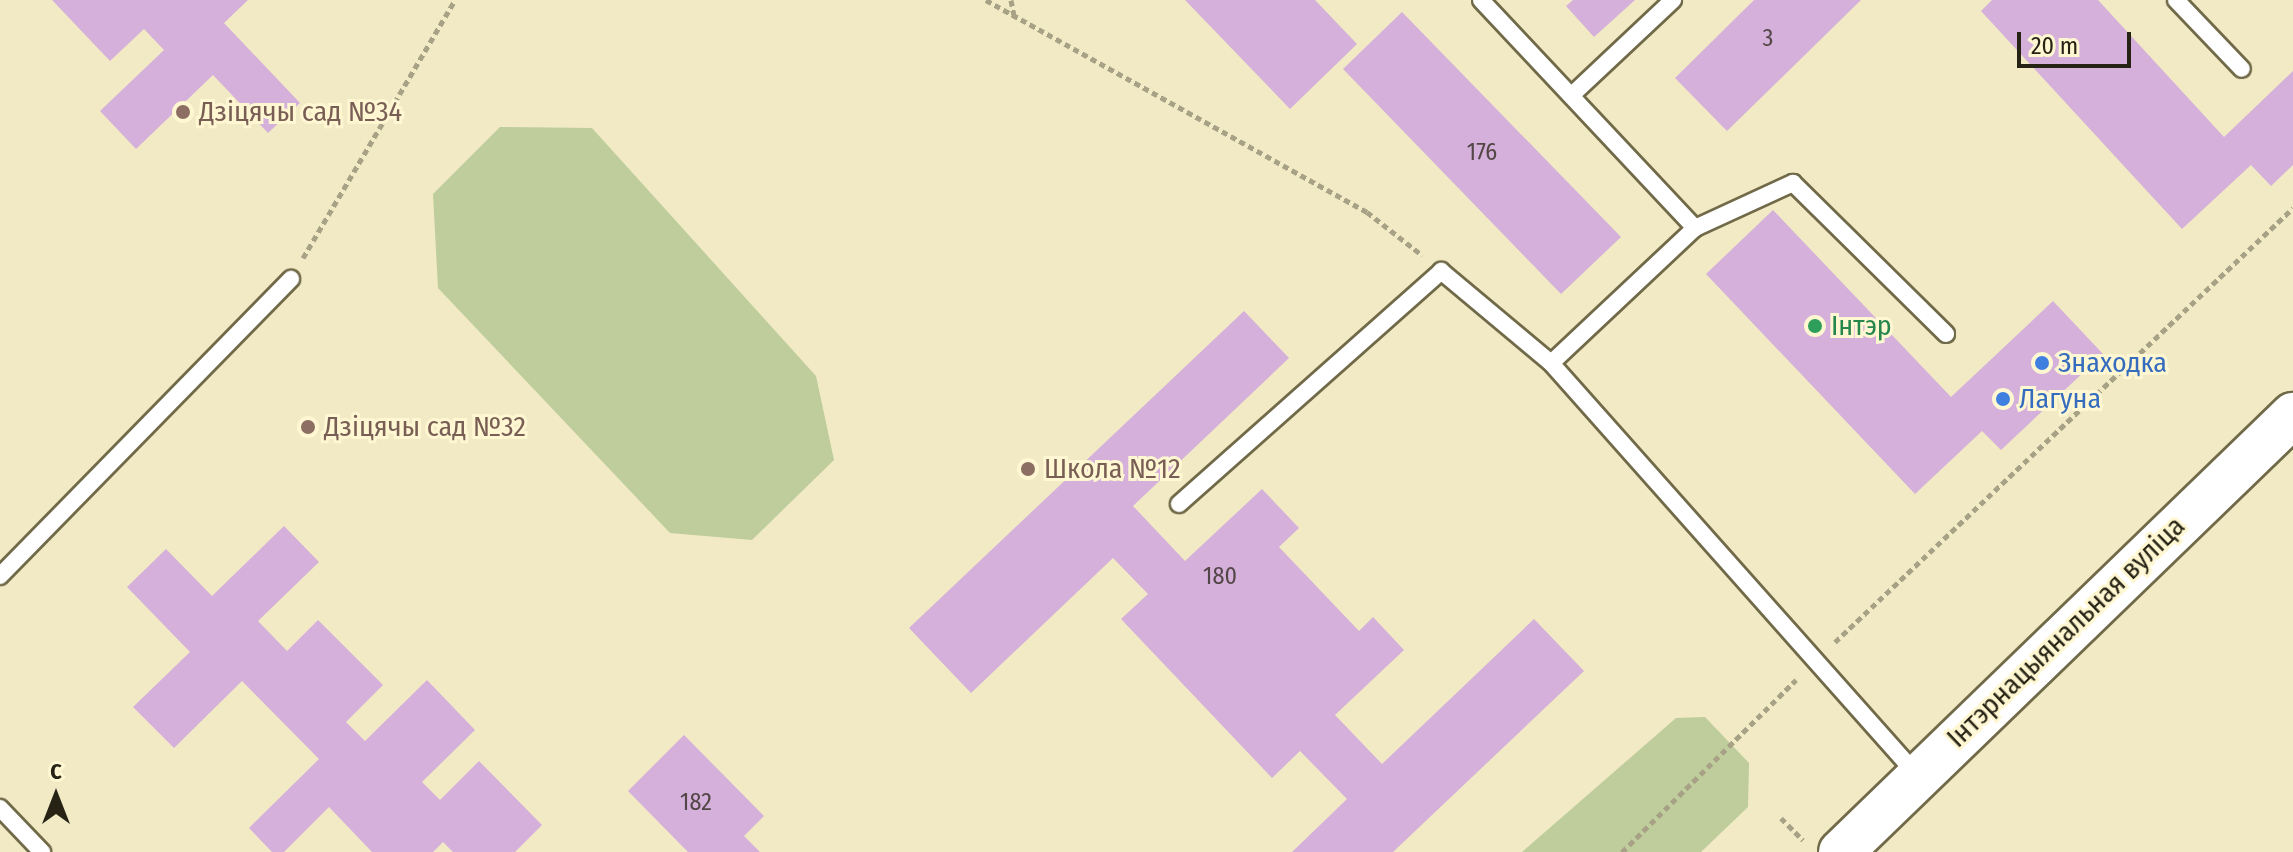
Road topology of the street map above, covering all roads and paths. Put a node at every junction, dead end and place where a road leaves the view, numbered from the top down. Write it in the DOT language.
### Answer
graph roads {
  1 [pos="455,0"];
  2 [pos="986,0"];
  3 [pos="1011,0"];
  4 [pos="1481,0"];
  5 [pos="1673,0"];
  6 [pos="2176,0"];
  7 [pos="1014,16"];
  8 [pos="2242,69"];
  9 [pos="1574,93"];
  10 [pos="2293,208"];
  11 [pos="1695,228"];
  12 [pos="1441,271"];
  13 [pos="291,279"];
  14 [pos="1946,334"];
  15 [pos="1551,363"];
  16 [pos="2293,415"];
  17 [pos="1179,504"];
  18 [pos="0,576"];
  19 [pos="1815,662"];
  20 [pos="1917,775"];
  21 [pos="0,808"];
  22 [pos="1781,818"];
  23 [pos="42,852"];
  24 [pos="1622,852"];
  25 [pos="1815,852"];
  26 [pos="1841,852"];
  1 -- 13 [label="path"];
  2 -- 7 [label="path"];
  3 -- 7 [label="path"];
  4 -- 9 [label="lane"];
  5 -- 9 [label="lane"];
  6 -- 8 [label="lane"];
  7 -- 12 [label="path"];
  9 -- 11 [label="lane"];
  10 -- 19 [label="path"];
  11 -- 14 [label="lane"];
  11 -- 15 [label="lane"];
  12 -- 15 [label="lane"];
  12 -- 17 [label="lane"];
  13 -- 18 [label="lane"];
  15 -- 19 [label="lane"];
  16 -- 20 [label="main road, Інтэрнацыянальная вуліца"];
  19 -- 20 [label="lane"];
  19 -- 24 [label="path"];
  20 -- 26 [label="main road, Інтэрнацыянальная вуліца"];
  21 -- 23 [label="lane"];
  22 -- 25 [label="path"];
}
